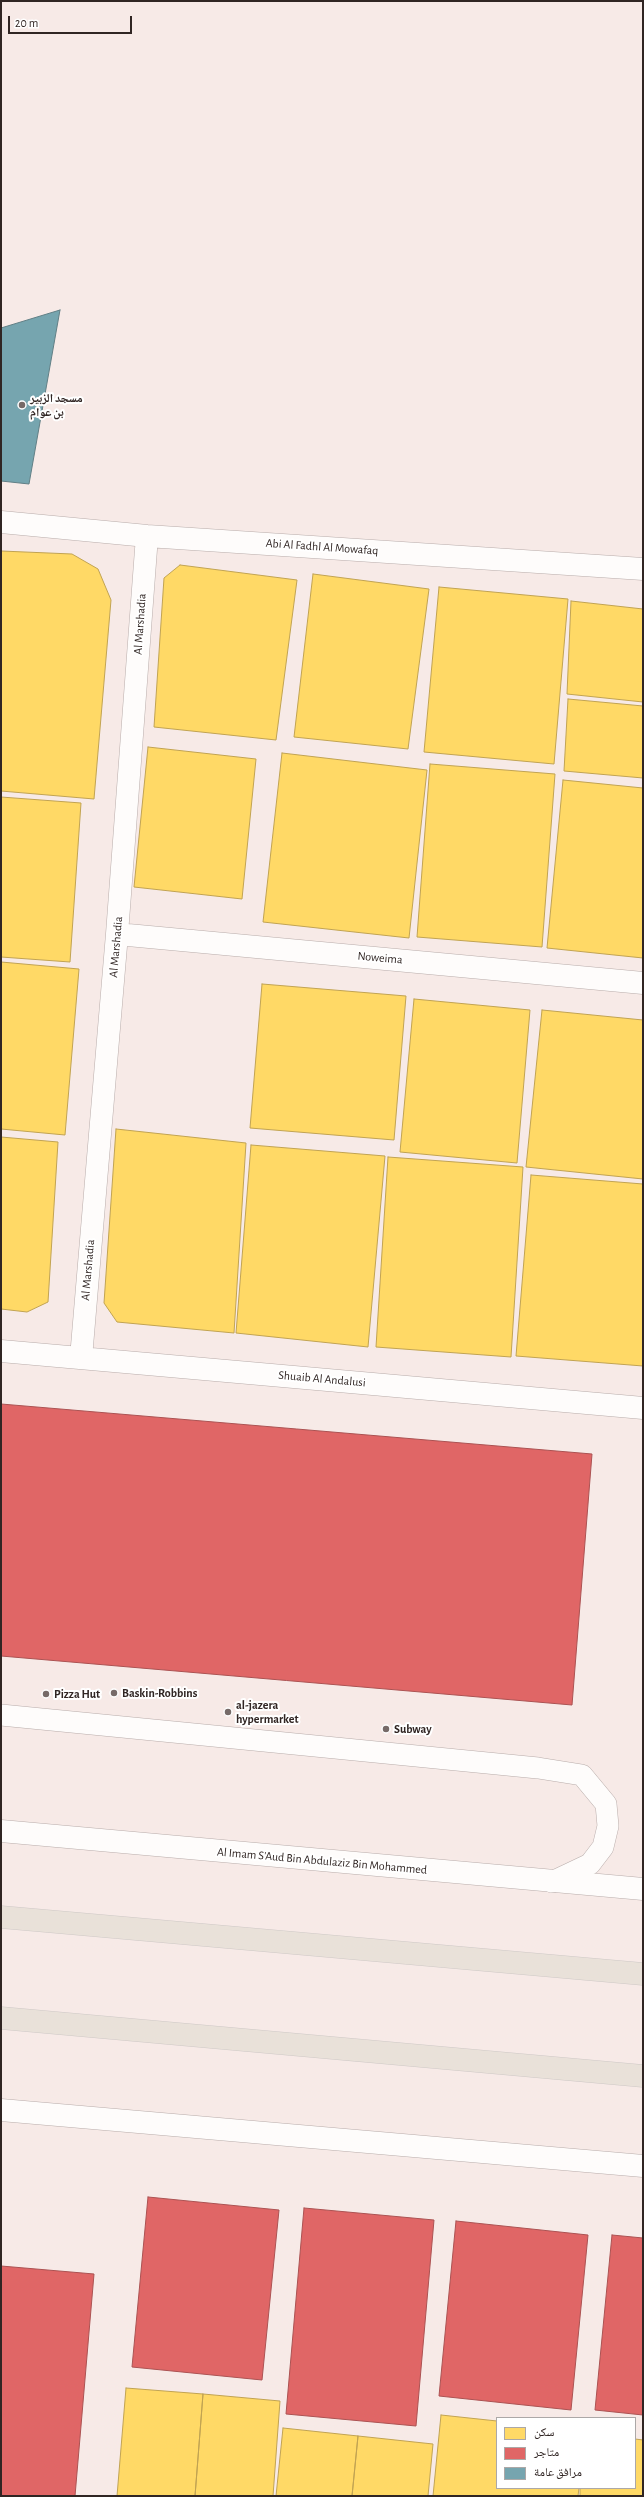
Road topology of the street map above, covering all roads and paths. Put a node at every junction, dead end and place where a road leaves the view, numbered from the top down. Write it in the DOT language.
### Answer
graph roads {
  1 [pos="1,522"];
  2 [pos="147,536"];
  3 [pos="643,568"];
  4 [pos="117,934"];
  5 [pos="643,983"];
  6 [pos="1,1351"];
  7 [pos="81,1358"];
  8 [pos="643,1408"];
  9 [pos="1,1716"];
  10 [pos="1,1831"];
  11 [pos="552,1882"];
  12 [pos="643,1889"];
  13 [pos="1,1917"];
  14 [pos="643,1974"];
  15 [pos="1,2018"];
  16 [pos="643,2076"];
  17 [pos="1,2110"];
  18 [pos="643,2166"];
  1 -- 2 [label="street, Abi Al Fadhl Al Mowafaq"];
  2 -- 3 [label="street, Abi Al Fadhl Al Mowafaq"];
  2 -- 4 [label="street, Al Marshadia"];
  4 -- 5 [label="street, Noweima"];
  4 -- 7 [label="street, Al Marshadia"];
  6 -- 7 [label="street, Shuaib Al Andalusi"];
  7 -- 8 [label="street, Shuaib Al Andalusi"];
  9 -- 11 [label="lane"];
  10 -- 11 [label="street, Al Imam S'Aud Bin Abdulaziz Bin Mohammed"];
  11 -- 12 [label="street, Al Imam S'Aud Bin Abdulaziz Bin Mohammed"];
  13 -- 14 [label="main road"];
  15 -- 16 [label="main road"];
  17 -- 18 [label="street"];
}
